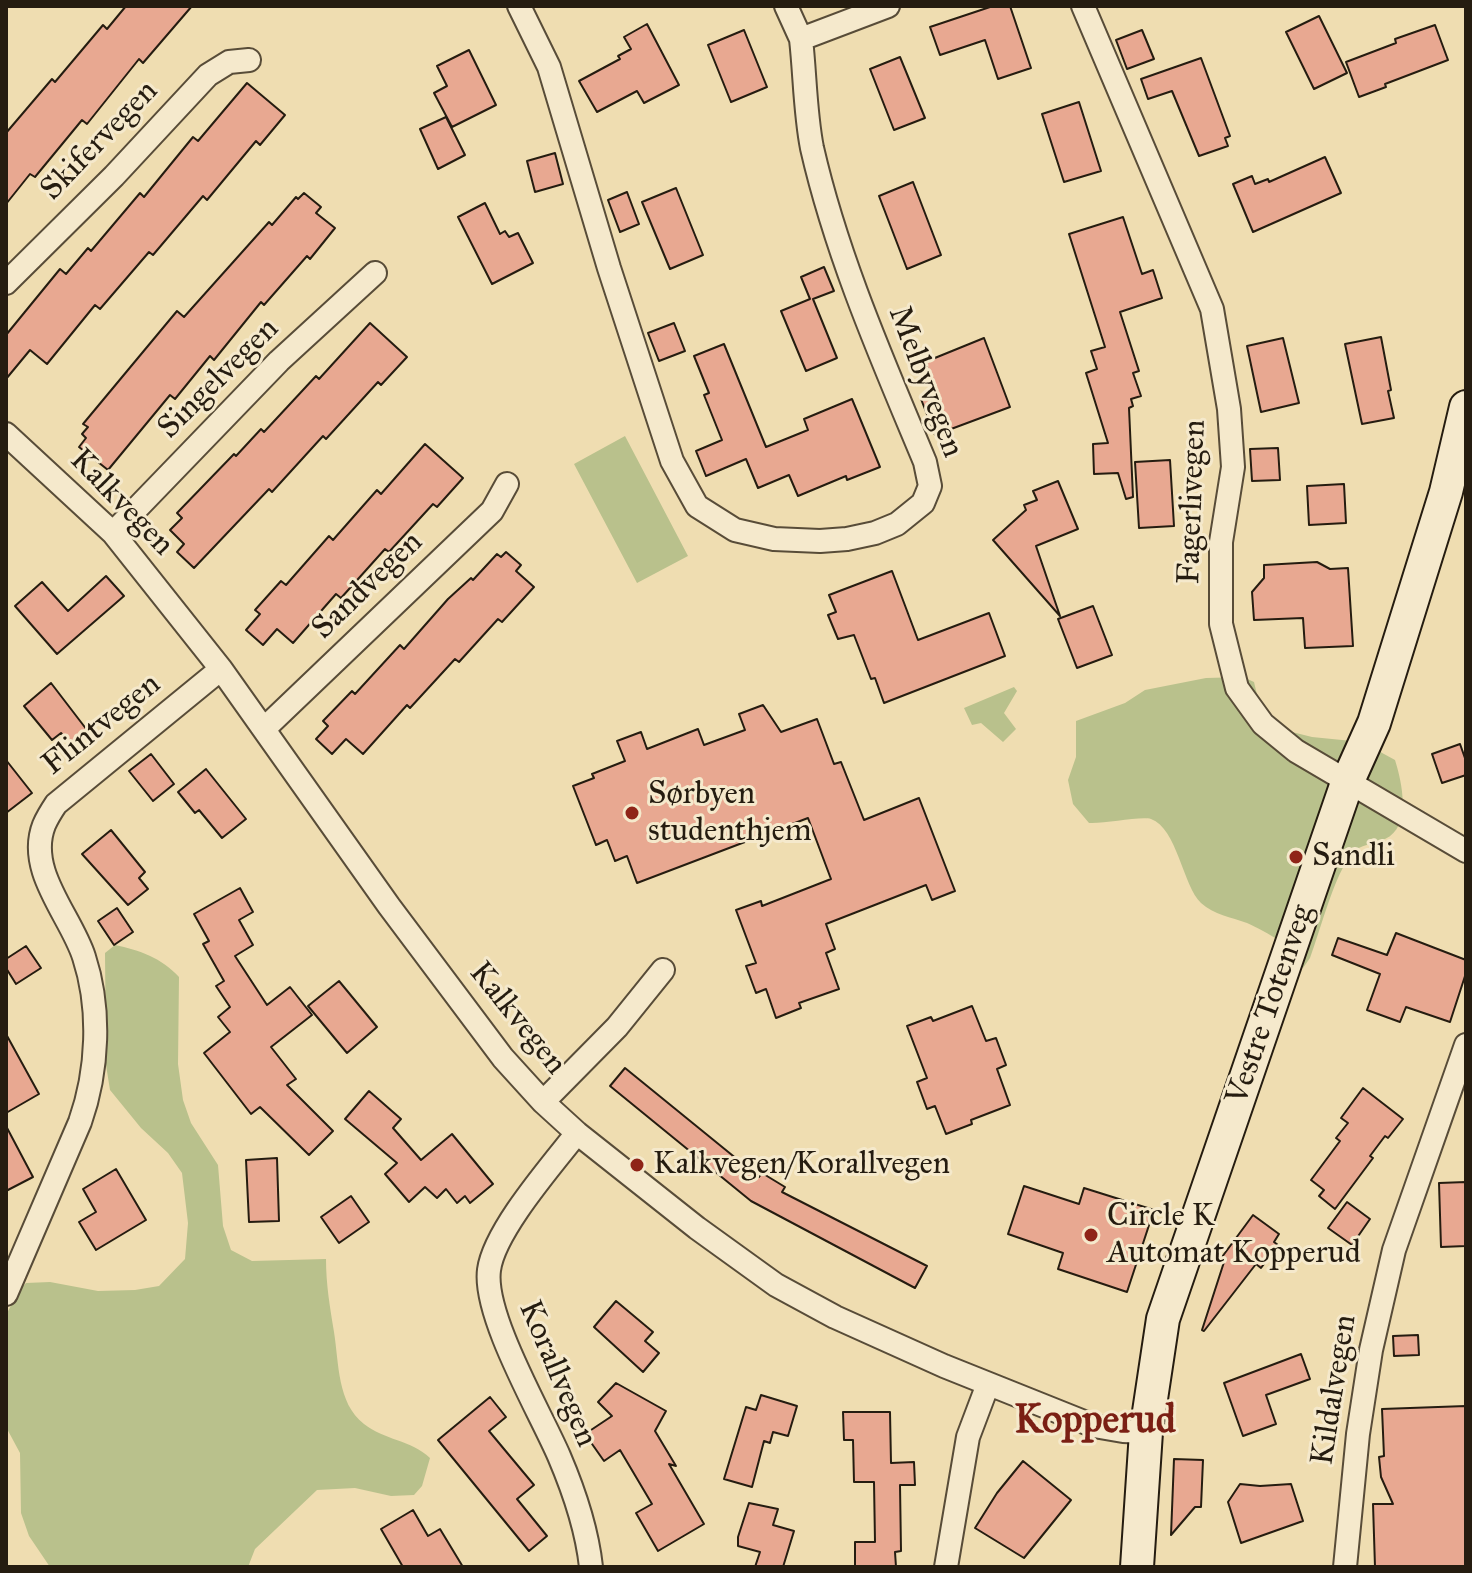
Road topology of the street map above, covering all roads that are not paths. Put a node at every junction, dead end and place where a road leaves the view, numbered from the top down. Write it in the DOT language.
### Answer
graph roads {
  1 [pos="519,6"];
  2 [pos="786,6"];
  3 [pos="888,6"];
  4 [pos="1083,6"];
  5 [pos="801,39"];
  6 [pos="249,60"];
  7 [pos="375,273"];
  8 [pos="6,283"];
  9 [pos="1466,407"];
  10 [pos="6,434"];
  11 [pos="507,484"];
  12 [pos="113,533"];
  13 [pos="221,669"];
  14 [pos="265,728"];
  15 [pos="1347,783"];
  16 [pos="1466,851"];
  17 [pos="663,970"];
  18 [pos="1466,1045"];
  19 [pos="543,1102"];
  20 [pos="577,1133"];
  21 [pos="6,1294"];
  22 [pos="988,1384"];
  23 [pos="1146,1432"];
  24 [pos="591,1567"];
  25 [pos="946,1567"];
  26 [pos="1137,1567"];
  27 [pos="1345,1567"];
  1 -- 5 [label="street, Melbyvegen"];
  2 -- 5 [label="street"];
  3 -- 5 [label="street"];
  4 -- 15 [label="street, Fagerlivegen"];
  6 -- 8 [label="street, Skifervegen"];
  7 -- 12 [label="street, Singelvegen"];
  9 -- 15 [label="main road, Vestre Totenveg"];
  10 -- 12 [label="street, Kalkvegen"];
  11 -- 14 [label="street, Sandvegen"];
  12 -- 13 [label="street, Kalkvegen"];
  13 -- 14 [label="street, Kalkvegen"];
  13 -- 21 [label="street, Flintvegen"];
  14 -- 19 [label="street, Kalkvegen"];
  15 -- 16 [label="street, Fagerlivegen"];
  15 -- 23 [label="main road, Vestre Totenveg"];
  17 -- 19 [label="street"];
  18 -- 27 [label="street, Kildalvegen"];
  19 -- 20 [label="street, Kalkvegen"];
  20 -- 22 [label="street, Kalkvegen"];
  20 -- 24 [label="street, Korallvegen"];
  22 -- 23 [label="street, Kalkvegen"];
  22 -- 25 [label="street"];
  23 -- 26 [label="main road, Vestre Totenveg"];
}
